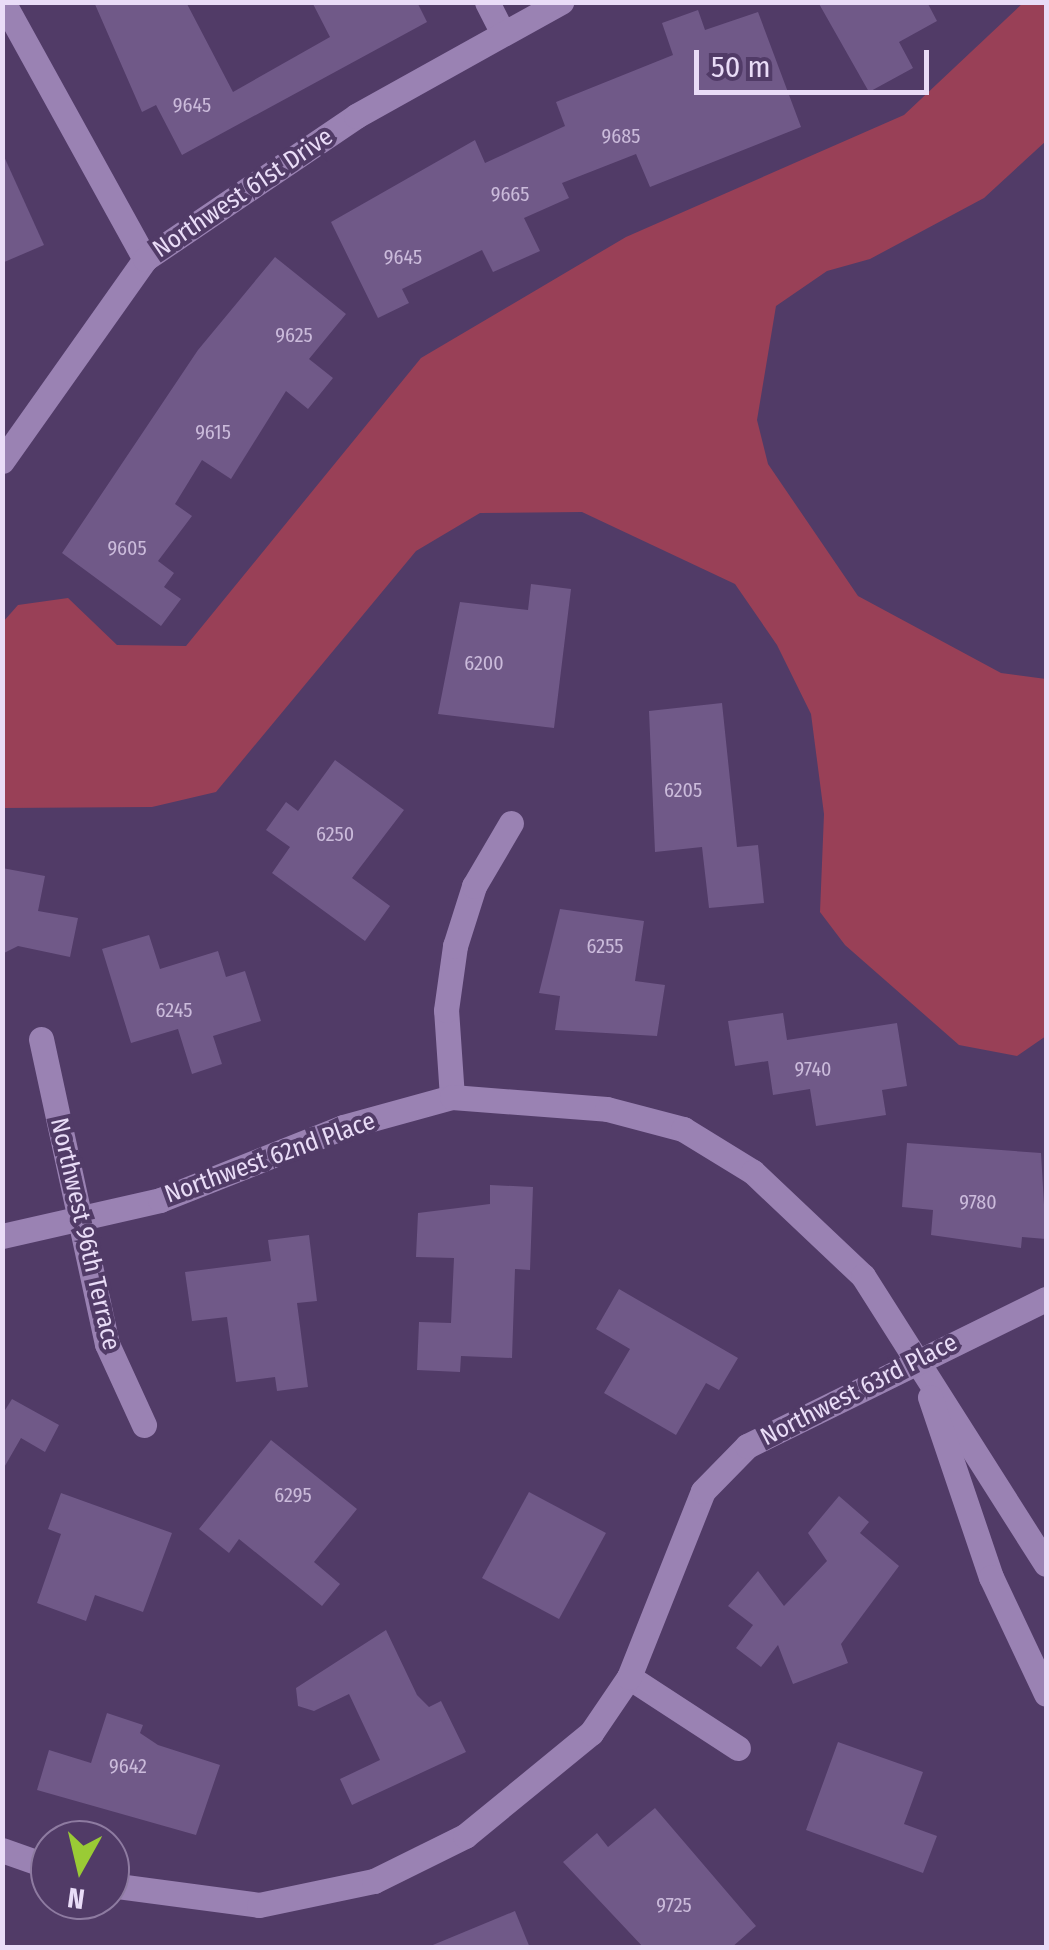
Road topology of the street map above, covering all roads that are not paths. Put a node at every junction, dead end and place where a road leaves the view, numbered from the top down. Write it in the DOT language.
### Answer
graph roads {
  1 [pos="3,2"];
  2 [pos="487,2"];
  3 [pos="561,2"];
  4 [pos="500,28"];
  5 [pos="146,259"];
  6 [pos="2,461"];
  7 [pos="510,822"];
  8 [pos="41,1039"];
  9 [pos="452,1097"];
  10 [pos="79,1221"];
  11 [pos="2,1236"];
  12 [pos="1046,1300"];
  13 [pos="917,1359"];
  14 [pos="144,1424"];
  15 [pos="1046,1564"];
  16 [pos="629,1677"];
  17 [pos="1046,1694"];
  18 [pos="738,1748"];
  19 [pos="2,1850"];
  20 [pos="30,1860"];
  21 [pos="130,1887"];
  1 -- 5 [label="street"];
  2 -- 4 [label="street"];
  3 -- 4 [label="street, Northwest 61st Drive"];
  4 -- 5 [label="street, Northwest 61st Drive"];
  5 -- 6 [label="street, Northwest 61st Drive"];
  7 -- 9 [label="street"];
  8 -- 10 [label="street, Northwest 96th Terrace"];
  9 -- 10 [label="street, Northwest 62nd Place"];
  9 -- 13 [label="street, Northwest 62nd Place"];
  10 -- 11 [label="street, Northwest 62nd Place"];
  10 -- 14 [label="street, Northwest 96th Terrace"];
  12 -- 13 [label="street, Northwest 63rd Place"];
  13 -- 15 [label="street, Northwest 62nd Place"];
  13 -- 16 [label="street, Northwest 63rd Place"];
  13 -- 17 [label="street, Northwest 62nd Place"];
  16 -- 18 [label="street"];
  16 -- 21 [label="street, Northwest 63rd Place"];
  19 -- 20 [label="street"];
}
